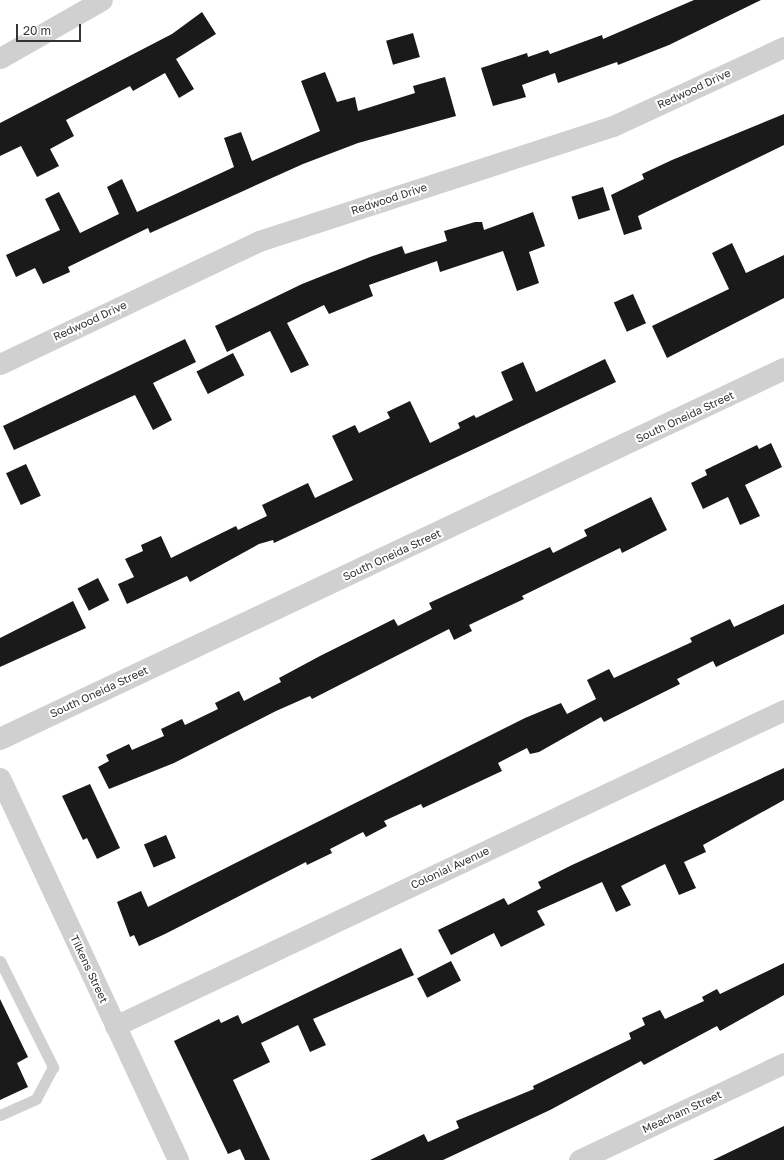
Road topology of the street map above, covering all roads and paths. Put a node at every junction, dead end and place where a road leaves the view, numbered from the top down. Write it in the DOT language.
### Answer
graph roads {
  1 [pos="102,0"];
  2 [pos="784,47"];
  3 [pos="0,58"];
  4 [pos="0,364"];
  5 [pos="784,370"];
  6 [pos="784,710"];
  7 [pos="0,739"];
  8 [pos="0,778"];
  9 [pos="0,961"];
  10 [pos="115,1026"];
  11 [pos="784,1063"];
  12 [pos="0,1115"];
  13 [pos="178,1160"];
  14 [pos="579,1160"];
  1 -- 3 [label="street"];
  2 -- 4 [label="street, Redwood Drive"];
  5 -- 7 [label="street, South Oneida Street"];
  6 -- 10 [label="street, Colonial Avenue"];
  8 -- 10 [label="street, Tilkens Street"];
  9 -- 12 [label="lane"];
  10 -- 13 [label="street, Tilkens Street"];
  11 -- 14 [label="street, Meacham Street"];
}
